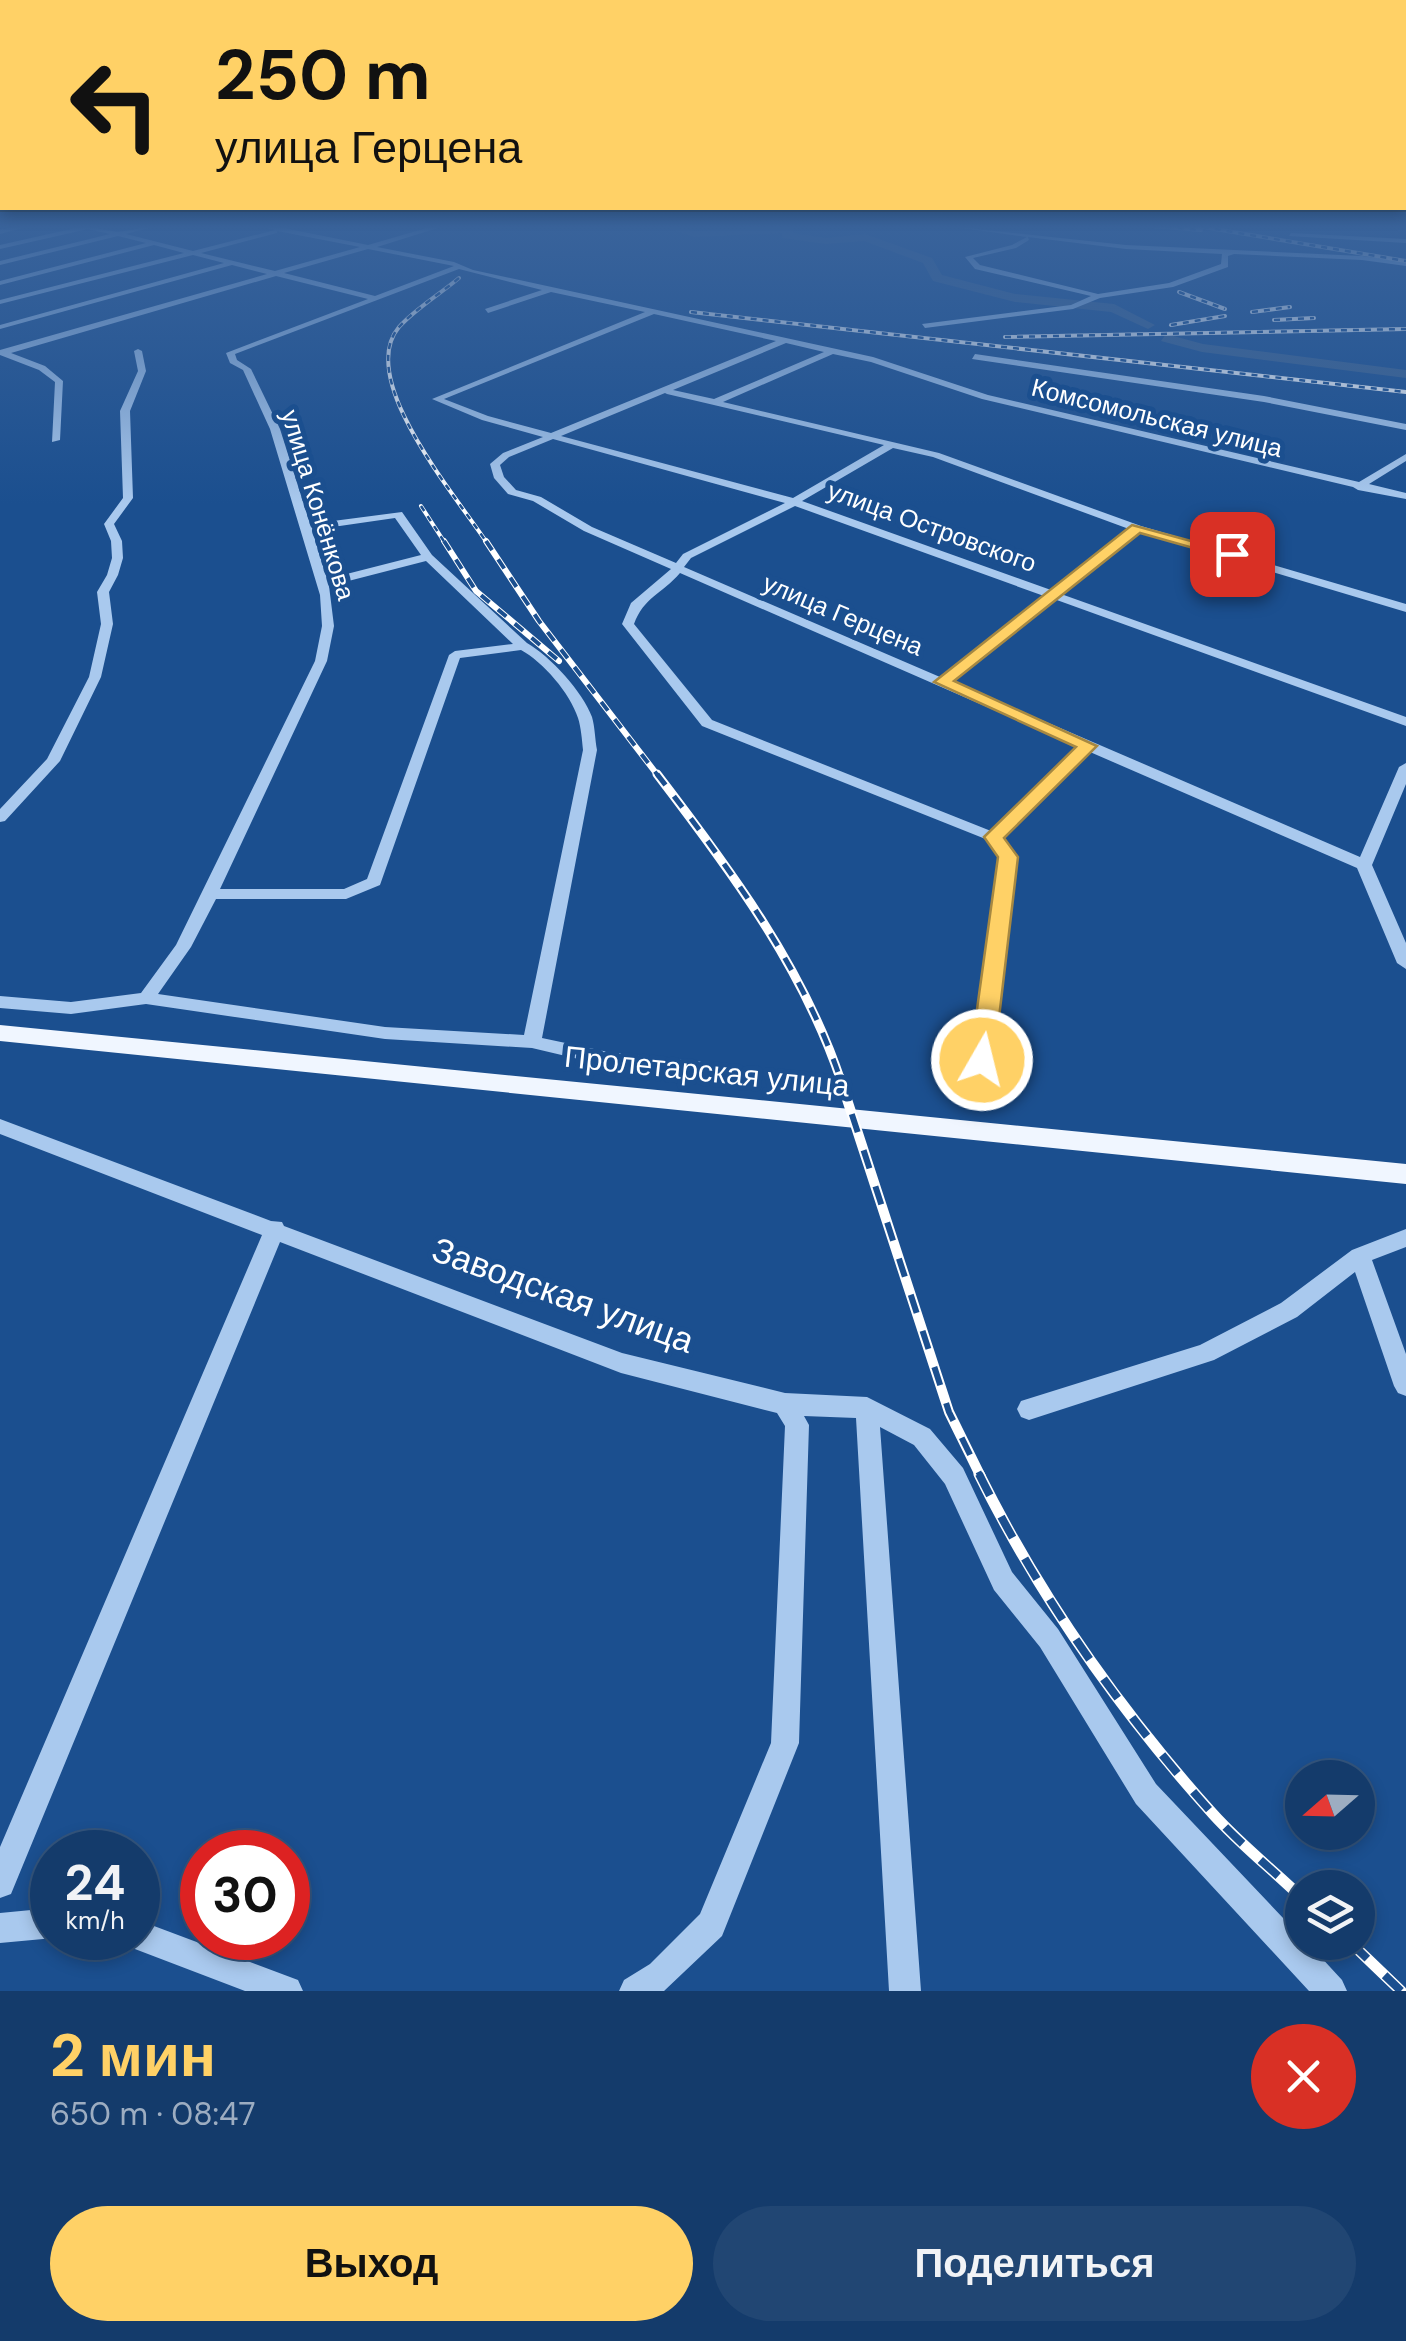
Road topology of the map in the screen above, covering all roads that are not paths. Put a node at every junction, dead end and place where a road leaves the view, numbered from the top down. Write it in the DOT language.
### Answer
graph roads {
  1 [pos="33,318"];
  2 [pos="120,318"];
  3 [pos="323,318"];
  4 [pos="637,318"];
  5 [pos="680,318"];
  6 [pos="988,318"];
  7 [pos="925,326"];
  8 [pos="0,327"];
  9 [pos="784,340"];
  10 [pos="834,351"];
  11 [pos="138,352"];
  12 [pos="1,353"];
  13 [pos="976,357"];
  14 [pos="666,391"];
  15 [pos="714,402"];
  16 [pos="1406,428"];
  17 [pos="557,435"];
  18 [pos="55,440"];
  19 [pos="894,444"];
  20 [pos="1406,458"];
  21 [pos="1358,487"];
  22 [pos="1406,496"];
  23 [pos="794,502"];
  24 [pos="305,528"];
  25 [pos="1137,528"];
  26 [pos="428,557"];
  27 [pos="678,568"];
  28 [pos="323,584"];
  29 [pos="1055,595"];
  30 [pos="1406,608"];
  31 [pos="522,646"];
  32 [pos="942,682"];
  33 [pos="1406,722"];
  34 [pos="1088,746"];
  35 [pos="1406,767"];
  36 [pos="0,818"];
  37 [pos="994,837"];
  38 [pos="1364,864"];
  39 [pos="210,894"];
  40 [pos="1406,963"];
  41 [pos="146,998"];
  42 [pos="0,1002"];
  43 [pos="0,1032"];
  44 [pos="532,1042"];
  45 [pos="982,1060"];
  46 [pos="704,1069"];
  47 [pos="0,1126"];
  48 [pos="1406,1174"];
  49 [pos="275,1228"];
  50 [pos="1406,1238"];
  51 [pos="1360,1256"];
  52 [pos="1406,1386"];
  53 [pos="784,1404"];
  54 [pos="867,1408"];
  55 [pos="1028,1409"];
  56 [pos="0,1882"];
  57 [pos="30,1925"];
  58 [pos="0,1928"];
  59 [pos="160,1944"];
  60 [pos="287,1991"];
  61 [pos="635,1991"];
  62 [pos="905,1991"];
  63 [pos="1331,1991"];
  1 -- 8 [label="street"];
  2 -- 12 [label="street"];
  3 -- 24 [label="street, улица Конёнкова"];
  4 -- 17 [label="street, улица Островского"];
  5 -- 9 [label="street, Комсомольская улица"];
  6 -- 7 [label="street"];
  9 -- 10 [label="street, Комсомольская улица"];
  9 -- 14 [label="street"];
  10 -- 15 [label="street"];
  10 -- 21 [label="street, Комсомольская улица"];
  11 -- 36 [label="street"];
  12 -- 18 [label="street"];
  13 -- 16 [label="street"];
  14 -- 15 [label="street"];
  14 -- 17 [label="street"];
  15 -- 19 [label="street"];
  17 -- 23 [label="street, улица Островского"];
  17 -- 27 [label="street, улица Герцена"];
  19 -- 23 [label="street"];
  19 -- 25 [label="street"];
  20 -- 21 [label="street"];
  21 -- 22 [label="street, Комсомольская улица"];
  23 -- 27 [label="street"];
  23 -- 29 [label="street, улица Островского"];
  24 -- 26 [label="street"];
  24 -- 28 [label="street, улица Конёнкова"];
  25 -- 29 [label="street"];
  25 -- 30 [label="street"];
  26 -- 28 [label="street"];
  26 -- 31 [label="street"];
  27 -- 32 [label="street, улица Герцена"];
  27 -- 37 [label="street"];
  28 -- 39 [label="street, улица Конёнкова"];
  29 -- 32 [label="street"];
  29 -- 33 [label="street, улица Островского"];
  31 -- 39 [label="street"];
  31 -- 44 [label="street"];
  32 -- 34 [label="street, улица Герцена"];
  34 -- 37 [label="street"];
  34 -- 38 [label="street, улица Герцена"];
  35 -- 38 [label="street"];
  37 -- 45 [label="street"];
  38 -- 40 [label="street"];
  39 -- 41 [label="street, улица Конёнкова"];
  41 -- 42 [label="street, Пролетарская улица"];
  41 -- 44 [label="street, Пролетарская улица"];
  43 -- 48 [label="main road, Пролетарская улица"];
  44 -- 46 [label="street, Пролетарская улица"];
  47 -- 49 [label="street, Заводская улица"];
  49 -- 53 [label="street, Заводская улица"];
  49 -- 56 [label="street"];
  50 -- 51 [label="street"];
  51 -- 52 [label="street"];
  51 -- 55 [label="street"];
  53 -- 54 [label="street, Заводская улица"];
  53 -- 61 [label="street"];
  54 -- 62 [label="street"];
  54 -- 63 [label="street"];
  57 -- 58 [label="street"];
  59 -- 60 [label="street"];
}
